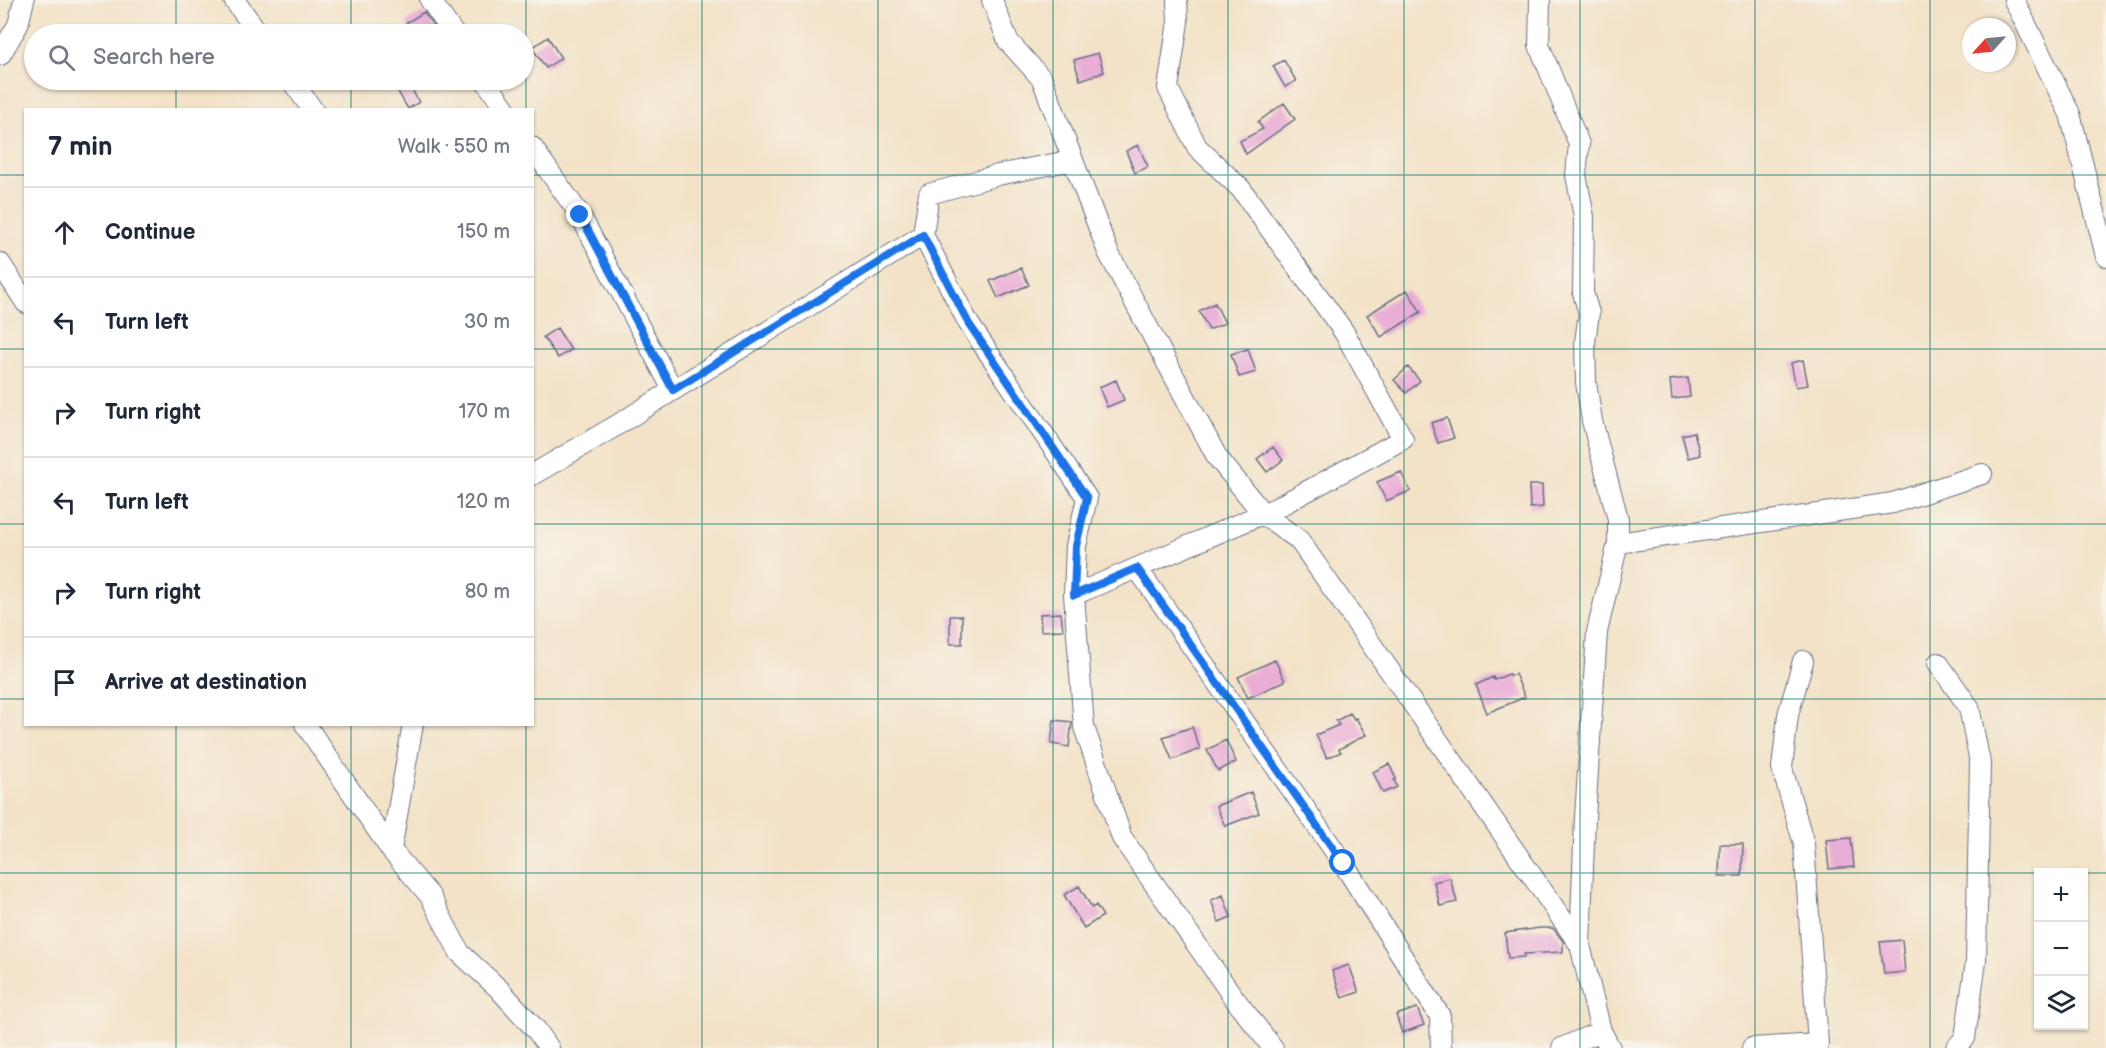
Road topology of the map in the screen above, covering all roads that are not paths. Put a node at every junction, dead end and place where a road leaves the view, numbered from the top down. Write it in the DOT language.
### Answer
graph roads {
  1 [pos="24,0"];
  2 [pos="234,0"];
  3 [pos="430,0"];
  4 [pos="992,0"];
  5 [pos="1177,0"];
  6 [pos="1540,0"];
  7 [pos="2014,0"];
  8 [pos="252,24"];
  9 [pos="447,24"];
  10 [pos="0,55"];
  11 [pos="298,90"];
  12 [pos="492,90"];
  13 [pos="312,108"];
  14 [pos="505,108"];
  15 [pos="534,150"];
  16 [pos="1073,160"];
  17 [pos="923,235"];
  18 [pos="2106,255"];
  19 [pos="0,263"];
  20 [pos="24,300"];
  21 [pos="673,390"];
  22 [pos="534,470"];
  23 [pos="1982,474"];
  24 [pos="1263,514"];
  25 [pos="1618,543"];
  26 [pos="1137,568"];
  27 [pos="1074,595"];
  28 [pos="1803,662"];
  29 [pos="1938,663"];
  30 [pos="306,726"];
  31 [pos="413,726"];
  32 [pos="391,850"];
  33 [pos="1580,945"];
  34 [pos="1605,1040"];
  35 [pos="1817,1046"];
  36 [pos="549,1048"];
  37 [pos="1273,1048"];
  38 [pos="1441,1048"];
  39 [pos="1562,1048"];
  40 [pos="1752,1048"];
  41 [pos="1956,1048"];
  1 -- 10 [label="street"];
  2 -- 8 [label="street"];
  3 -- 9 [label="street"];
  4 -- 16 [label="street"];
  5 -- 24 [label="street"];
  6 -- 25 [label="street"];
  7 -- 18 [label="street"];
  11 -- 13 [label="street"];
  12 -- 14 [label="street"];
  15 -- 21 [label="street"];
  16 -- 17 [label="street"];
  16 -- 24 [label="street"];
  17 -- 21 [label="street"];
  17 -- 27 [label="street"];
  19 -- 20 [label="street"];
  21 -- 22 [label="street"];
  23 -- 25 [label="street"];
  24 -- 26 [label="street"];
  24 -- 33 [label="street"];
  25 -- 33 [label="street"];
  26 -- 27 [label="street"];
  26 -- 38 [label="street"];
  27 -- 37 [label="street"];
  28 -- 35 [label="street"];
  29 -- 41 [label="street"];
  30 -- 32 [label="street"];
  31 -- 32 [label="street"];
  32 -- 36 [label="street"];
  33 -- 34 [label="street"];
  34 -- 39 [label="street"];
  35 -- 40 [label="street"];
}
